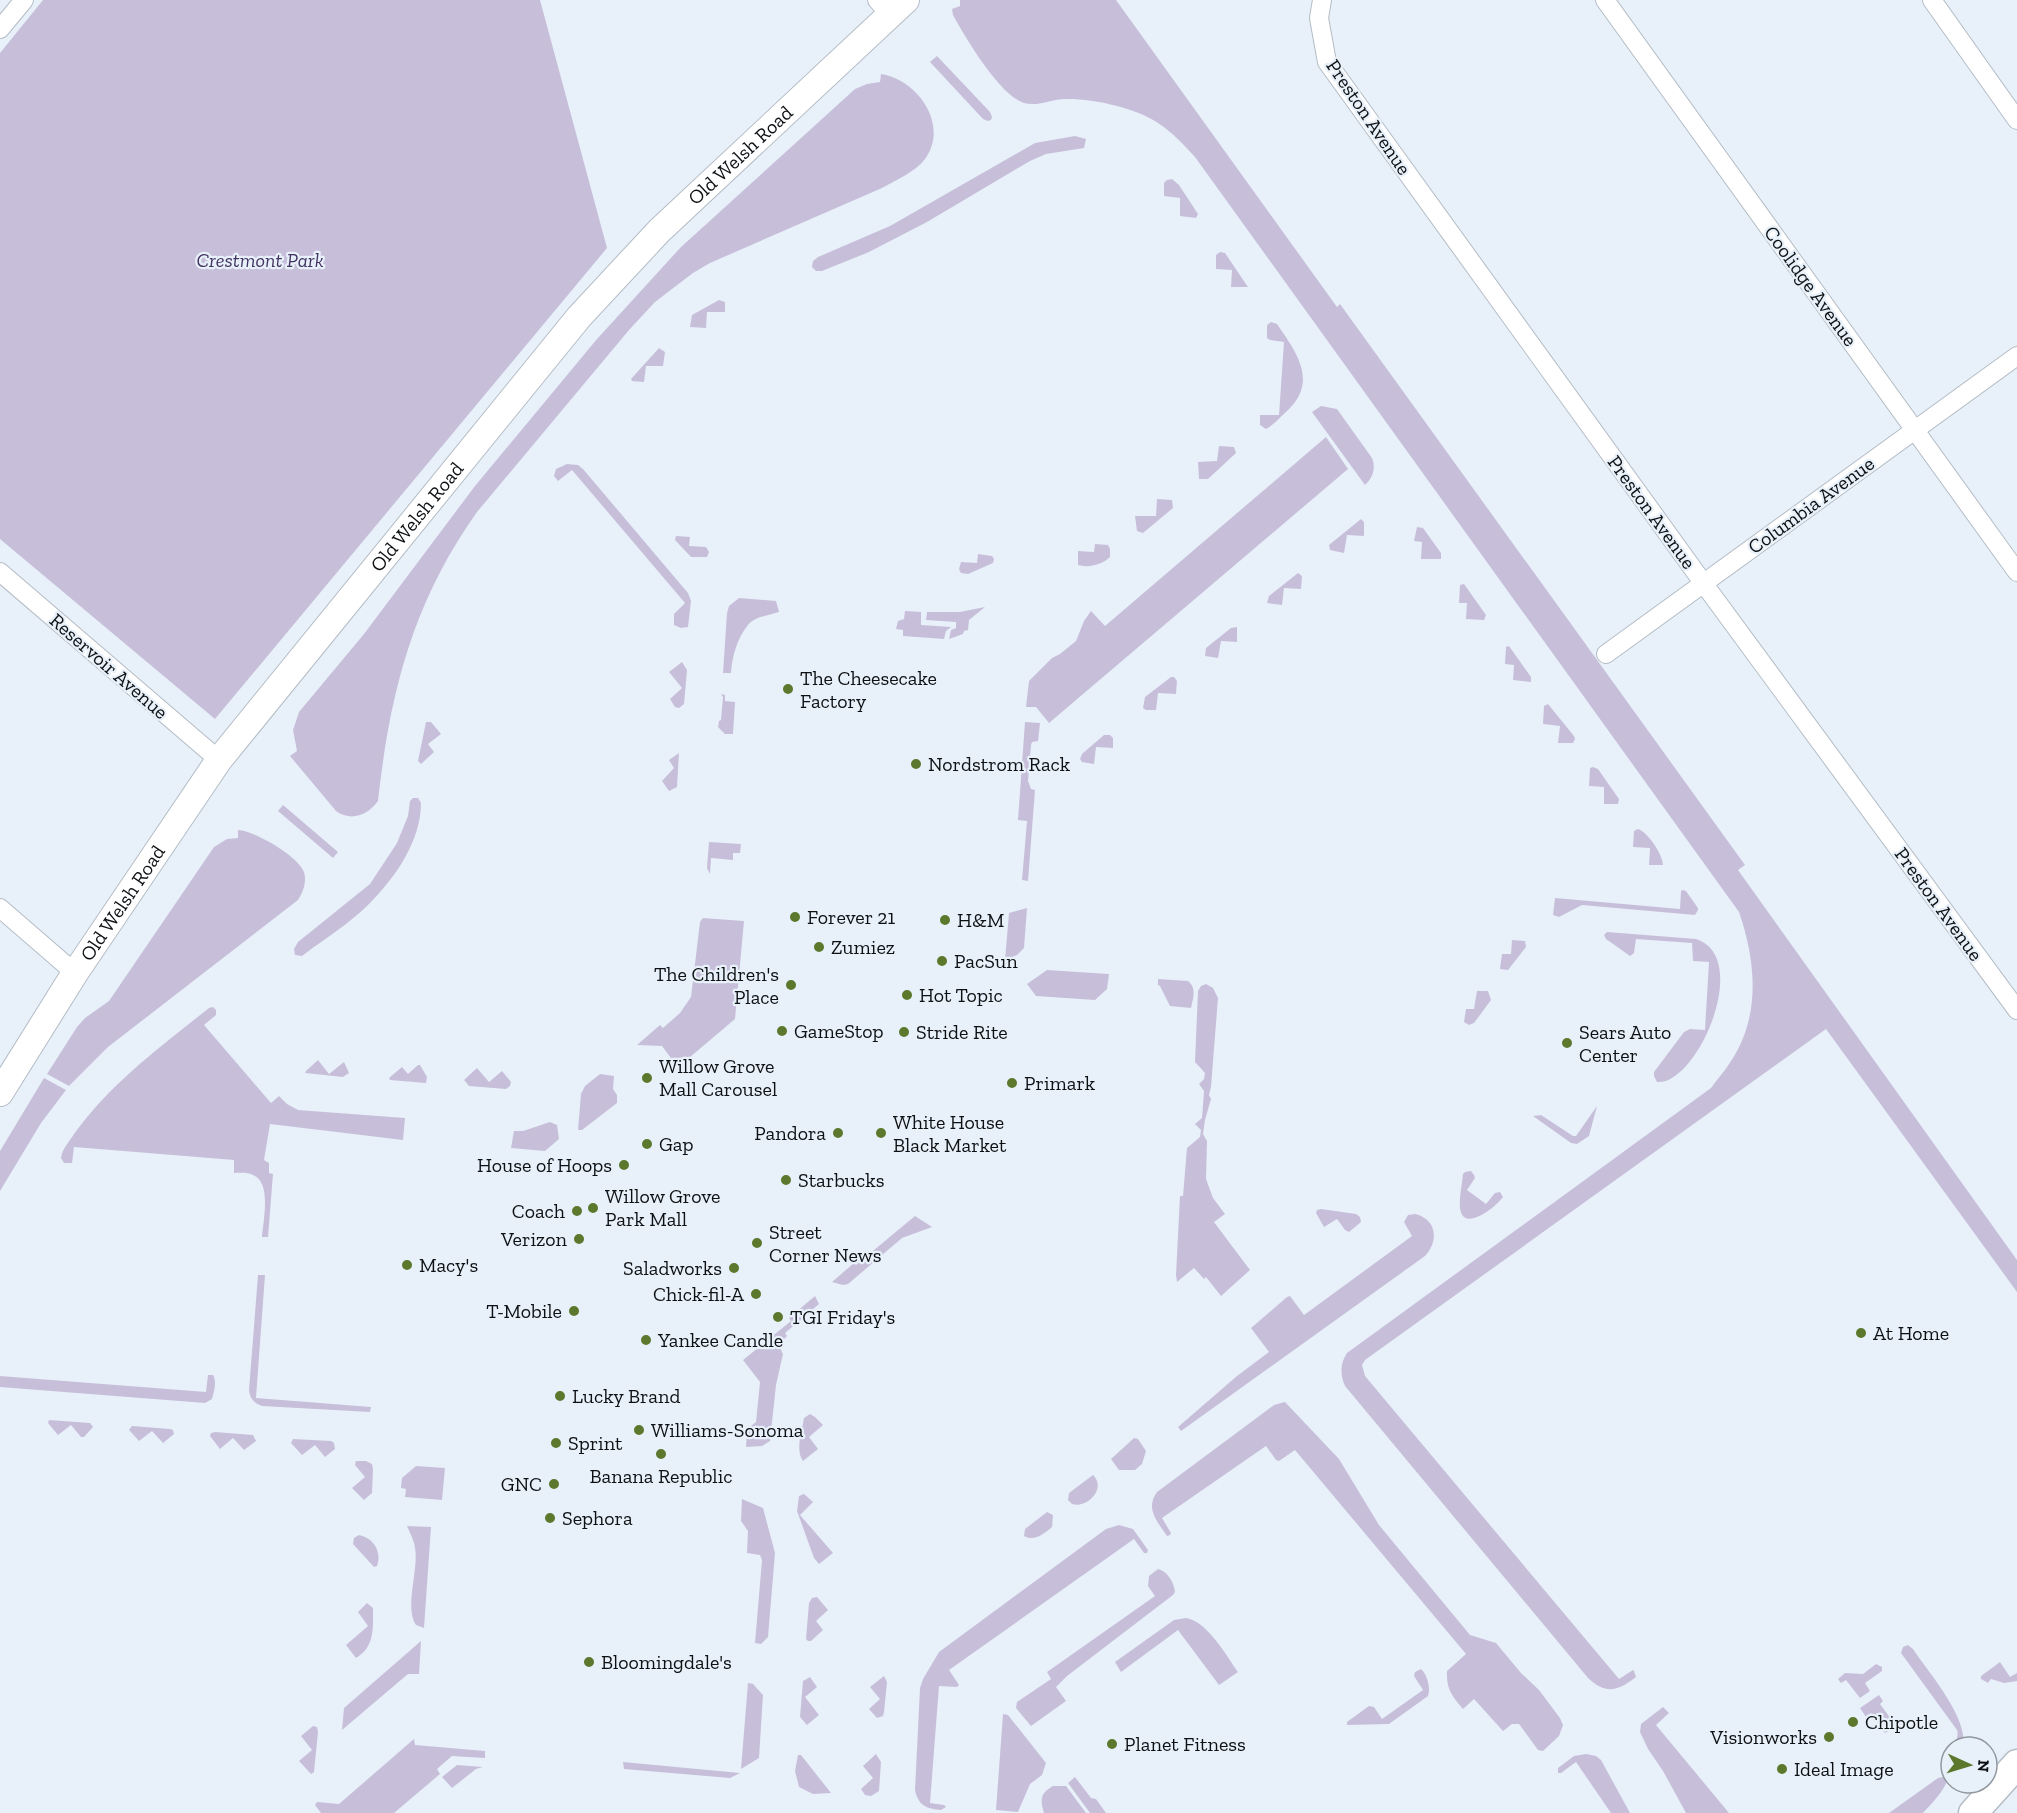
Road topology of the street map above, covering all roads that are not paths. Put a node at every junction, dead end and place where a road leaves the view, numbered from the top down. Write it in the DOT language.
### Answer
graph roads {
  1 [pos="24,0"];
  2 [pos="1322,0"];
  3 [pos="1605,0"];
  4 [pos="1932,0"];
  5 [pos="891,5"];
  6 [pos="0,29"];
  7 [pos="2017,120"];
  8 [pos="2017,356"];
  9 [pos="1914,430"];
  10 [pos="0,572"];
  11 [pos="2017,572"];
  12 [pos="1704,584"];
  13 [pos="1606,654"];
  14 [pos="219,760"];
  15 [pos="0,908"];
  16 [pos="75,973"];
  17 [pos="2017,1010"];
  18 [pos="0,1093"];
  19 [pos="2017,1764"];
  20 [pos="1973,1813"];
  1 -- 6 [label="street"];
  2 -- 12 [label="street, Preston Avenue"];
  3 -- 9 [label="street, Coolidge Avenue"];
  4 -- 7 [label="street"];
  5 -- 14 [label="street, Old Welsh Road"];
  8 -- 9 [label="street, Columbia Avenue"];
  9 -- 11 [label="street, Coolidge Avenue"];
  9 -- 12 [label="street, Columbia Avenue"];
  10 -- 14 [label="street, Reservoir Avenue"];
  12 -- 13 [label="street, Columbia Avenue"];
  12 -- 17 [label="street, Preston Avenue"];
  14 -- 16 [label="street, Old Welsh Road"];
  15 -- 16 [label="street"];
  16 -- 18 [label="street, Old Welsh Road"];
  19 -- 20 [label="main road"];
}
